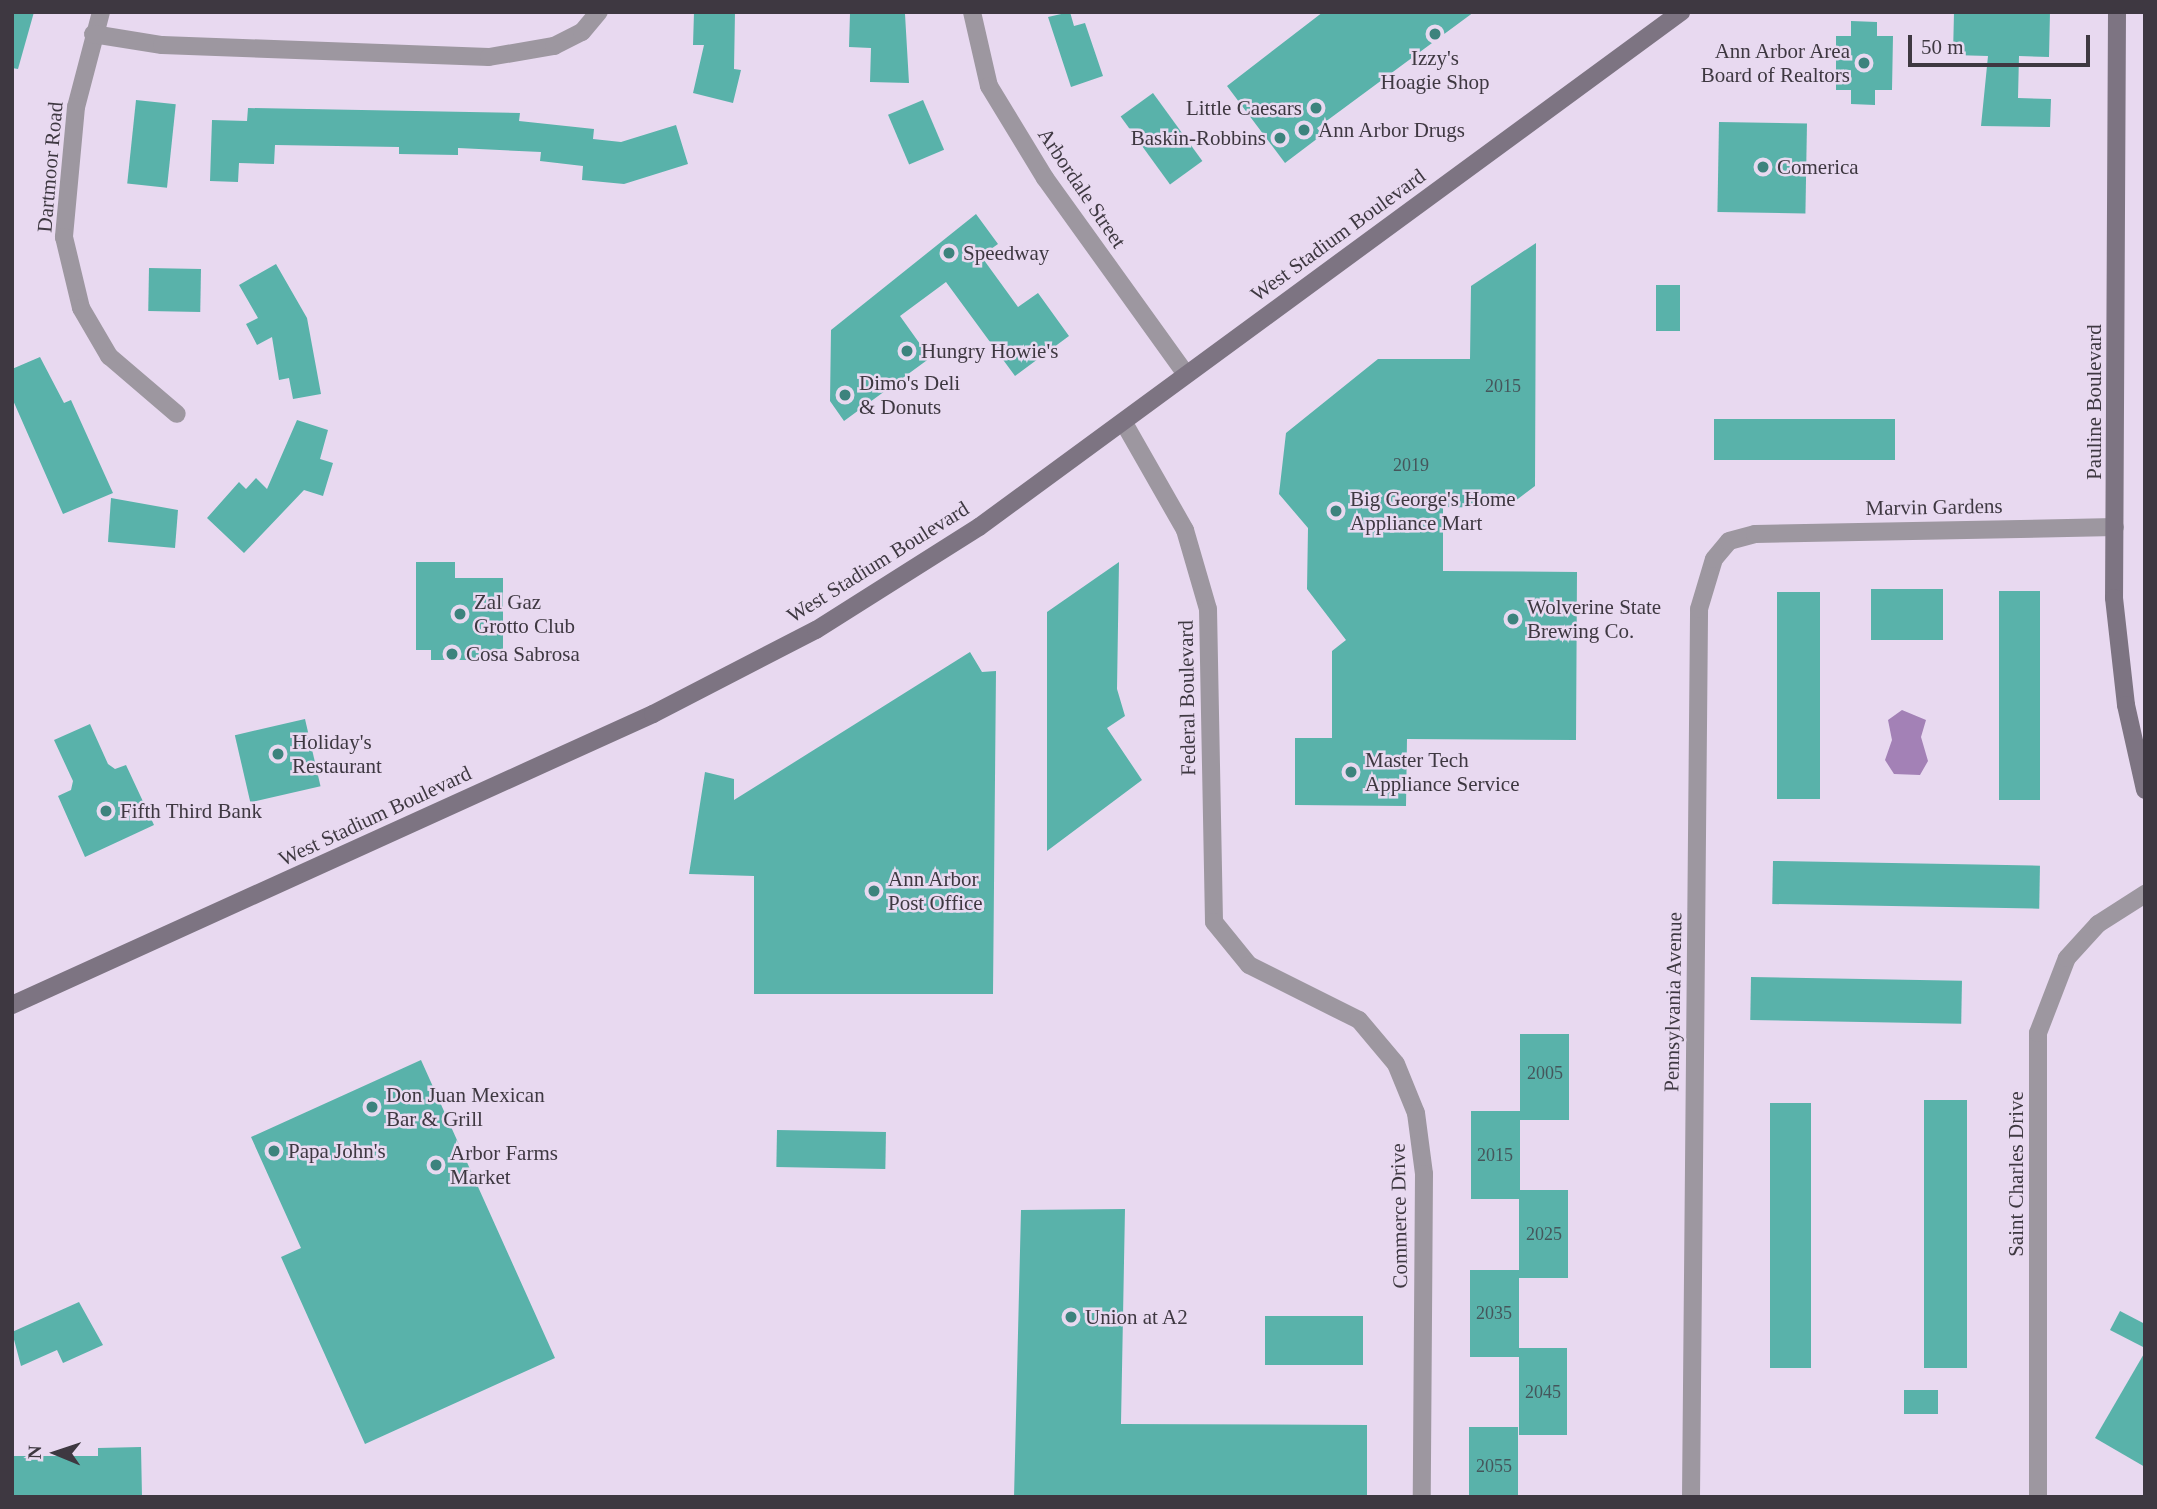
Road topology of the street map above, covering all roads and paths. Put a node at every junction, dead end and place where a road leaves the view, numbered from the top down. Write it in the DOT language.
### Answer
graph roads {
  1 [pos="101,12"];
  2 [pos="599,12"];
  3 [pos="972,12"];
  4 [pos="1681,12"];
  5 [pos="2117,12"];
  6 [pos="93,34"];
  7 [pos="1186,374"];
  8 [pos="177,414"];
  9 [pos="1124,423"];
  10 [pos="2115,527"];
  11 [pos="1755,534"];
  12 [pos="2145,790"];
  13 [pos="2145,894"];
  14 [pos="1229,946"];
  15 [pos="12,1005"];
  16 [pos="1422,1497"];
  17 [pos="1691,1497"];
  18 [pos="2038,1497"];
  1 -- 6 [label="street, Dartmoor Road"];
  2 -- 6 [label="street"];
  3 -- 7 [label="street, Arbordale Street"];
  4 -- 7 [label="main road, West Stadium Boulevard"];
  5 -- 10 [label="main road, Pauline Boulevard"];
  6 -- 8 [label="street, Dartmoor Road"];
  7 -- 9 [label="main road, West Stadium Boulevard"];
  9 -- 14 [label="street, Federal Boulevard"];
  9 -- 15 [label="main road, West Stadium Boulevard"];
  10 -- 11 [label="street, Marvin Gardens"];
  10 -- 12 [label="main road, Pauline Boulevard"];
  11 -- 17 [label="street, Pennsylvania Avenue"];
  13 -- 18 [label="street, Saint Charles Drive"];
  14 -- 16 [label="street, Commerce Drive"];
}
